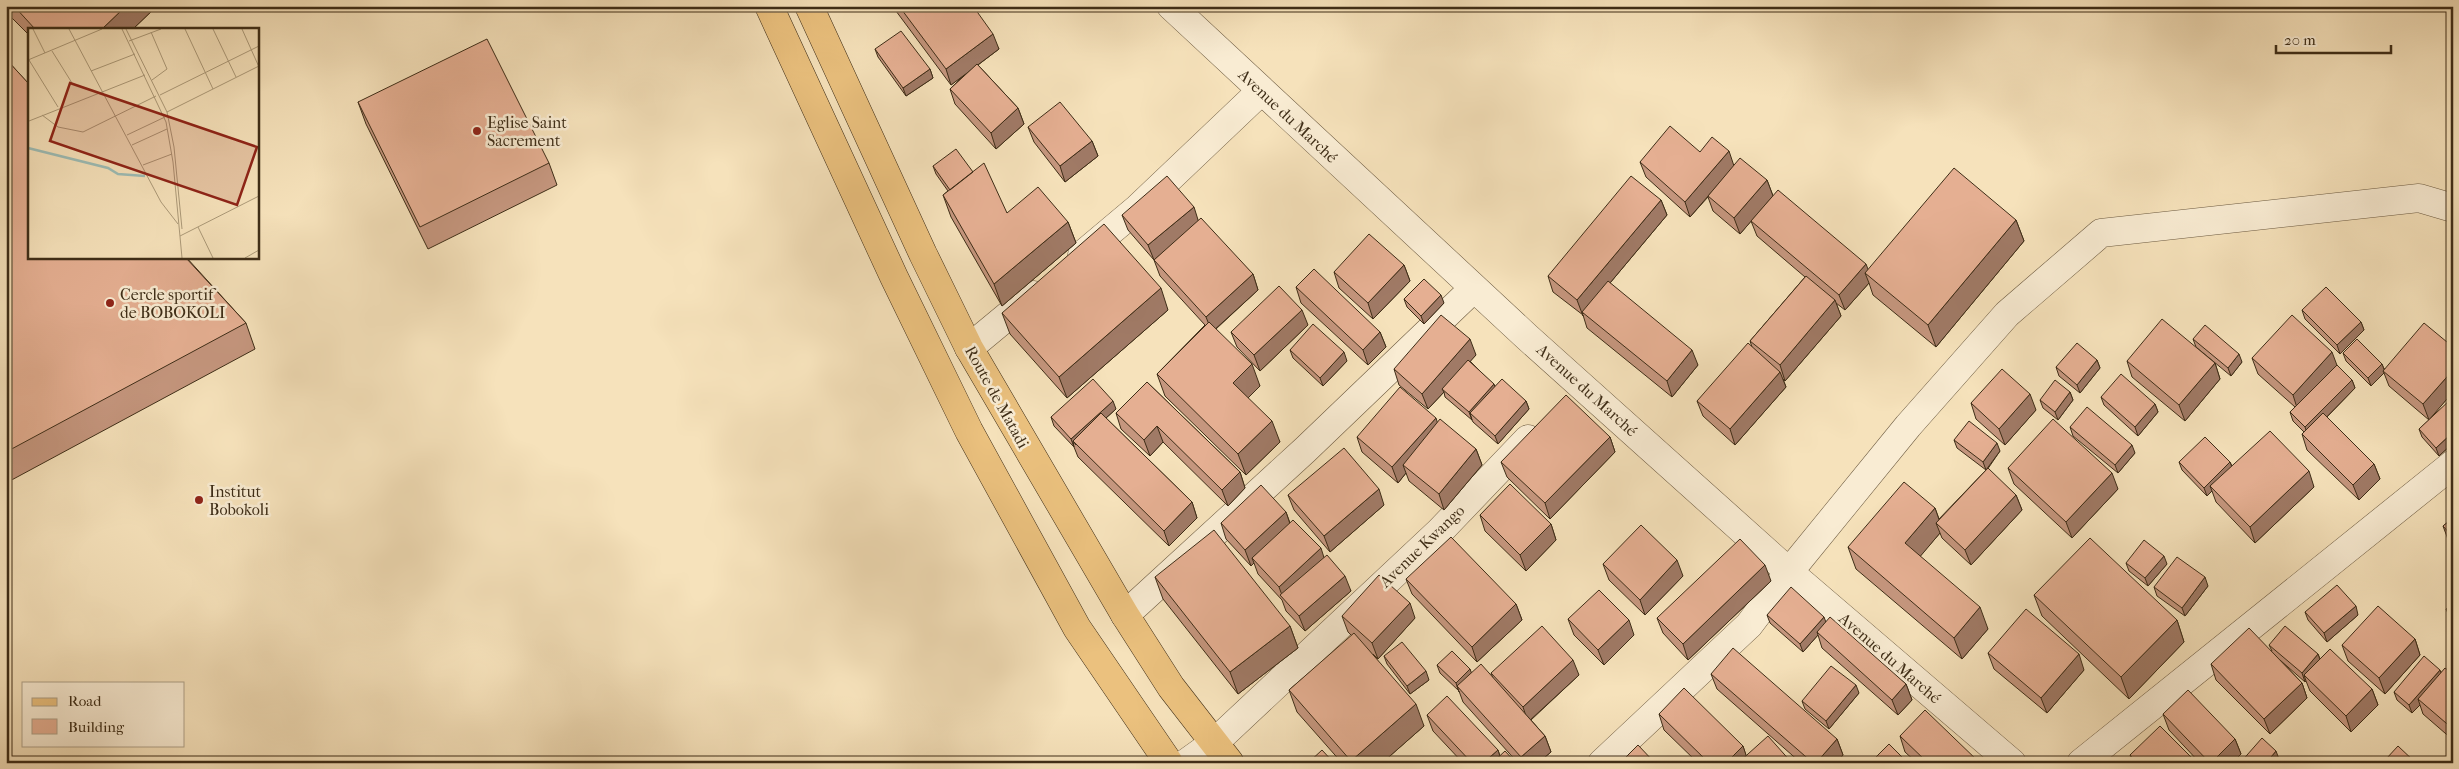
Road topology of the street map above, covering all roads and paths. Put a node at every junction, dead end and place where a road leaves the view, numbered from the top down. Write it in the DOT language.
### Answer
graph roads {
  1 [pos="770,6"];
  2 [pos="809,6"];
  3 [pos="1170,6"];
  4 [pos="1260,92"];
  5 [pos="2453,208"];
  6 [pos="1474,288"];
  7 [pos="969,348"];
  8 [pos="1581,384"];
  9 [pos="1006,414"];
  10 [pos="969,431"];
  11 [pos="2453,464"];
  12 [pos="1789,572"];
  13 [pos="1124,615"];
  14 [pos="1222,753"];
  15 [pos="1169,763"];
  16 [pos="1186,763"];
  17 [pos="1602,763"];
  18 [pos="2012,763"];
  19 [pos="2080,763"];
  1 -- 10 [label="main road"];
  2 -- 7 [label="main road, Route de Matadi"];
  3 -- 4 [label="street, Avenue du Marché"];
  4 -- 6 [label="street, Avenue du Marché"];
  4 -- 7 [label="street"];
  5 -- 12 [label="street"];
  6 -- 8 [label="street, Avenue du Marché"];
  6 -- 13 [label="street"];
  7 -- 9 [label="main road, Route de Matadi"];
  8 -- 12 [label="street, Avenue du Marché"];
  8 -- 14 [label="street, Avenue Kwango"];
  9 -- 10 [label="main road"];
  9 -- 13 [label="main road, Route de Matadi"];
  10 -- 15 [label="main road"];
  11 -- 19 [label="street"];
  12 -- 17 [label="street"];
  12 -- 18 [label="street, Avenue du Marché"];
  13 -- 14 [label="main road, Route de Matadi"];
  14 -- 16 [label="street, Avenue Kwango"];
}
